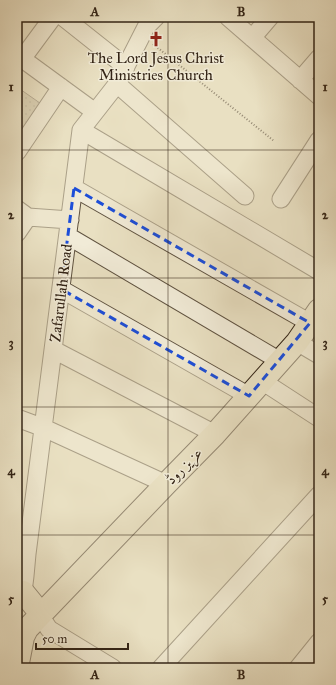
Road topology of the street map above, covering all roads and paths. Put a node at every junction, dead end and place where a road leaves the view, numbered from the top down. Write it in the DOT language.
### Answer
graph roads {
  1 [pos="54,17"];
  2 [pos="63,17"];
  3 [pos="228,17"];
  4 [pos="270,17"];
  5 [pos="147,24"];
  6 [pos="252,38"];
  7 [pos="20,57"];
  8 [pos="319,58"];
  9 [pos="126,67"];
  10 [pos="300,80"];
  11 [pos="117,84"];
  12 [pos="61,87"];
  13 [pos="319,96"];
  14 [pos="95,112"];
  15 [pos="81,130"];
  16 [pos="319,140"];
  17 [pos="274,141"];
  18 [pos="17,152"];
  19 [pos="74,188"];
  20 [pos="246,196"];
  21 [pos="281,199"];
  22 [pos="23,213"];
  23 [pos="69,228"];
  24 [pos="17,233"];
  25 [pos="319,270"];
  26 [pos="61,289"];
  27 [pos="314,317"];
  28 [pos="297,342"];
  29 [pos="54,350"];
  30 [pos="319,355"];
  31 [pos="280,361"];
  32 [pos="256,389"];
  33 [pos="17,418"];
  34 [pos="319,418"];
  35 [pos="44,428"];
  36 [pos="215,434"];
  37 [pos="166,484"];
  38 [pos="319,495"];
  39 [pos="20,592"];
  40 [pos="41,614"];
  41 [pos="319,642"];
  42 [pos="17,668"];
  43 [pos="113,668"];
  44 [pos="161,668"];
  45 [pos="298,668"];
  1 -- 7 [label="street"];
  2 -- 9 [label="street"];
  3 -- 6 [label="street"];
  4 -- 6 [label="street"];
  5 -- 9 [label="street"];
  5 -- 17 [label="path"];
  6 -- 10 [label="street"];
  7 -- 12 [label="street"];
  8 -- 10 [label="street"];
  9 -- 11 [label="street"];
  10 -- 13 [label="street"];
  11 -- 14 [label="street"];
  11 -- 20 [label="street"];
  12 -- 14 [label="street"];
  12 -- 18 [label="street"];
  14 -- 15 [label="street"];
  15 -- 19 [label="street, Zafarullah Road"];
  15 -- 25 [label="street"];
  16 -- 21 [label="street"];
  19 -- 23 [label="street, Zafarullah Road"];
  19 -- 27 [label="street"];
  22 -- 23 [label="street"];
  22 -- 24 [label="street"];
  23 -- 26 [label="street, Zafarullah Road"];
  23 -- 31 [label="street"];
  26 -- 29 [label="street, Zafarullah Road"];
  26 -- 32 [label="street"];
  27 -- 28 [label="main road, عزیز روڈ"];
  28 -- 30 [label="street"];
  28 -- 31 [label="main road, عزیز روڈ"];
  29 -- 35 [label="street, Zafarullah Road"];
  29 -- 36 [label="street"];
  31 -- 32 [label="main road, عزیز روڈ"];
  32 -- 34 [label="street"];
  32 -- 36 [label="main road, عزیز روڈ"];
  33 -- 35 [label="street"];
  35 -- 37 [label="street"];
  35 -- 39 [label="street, Zafarullah Road"];
  36 -- 37 [label="main road, عزیز روڈ"];
  37 -- 40 [label="main road, عزیز روڈ"];
  38 -- 44 [label="street"];
  39 -- 40 [label="main road"];
  40 -- 42 [label="main road, عزیز روڈ"];
  40 -- 43 [label="street"];
  41 -- 45 [label="street"];
}
